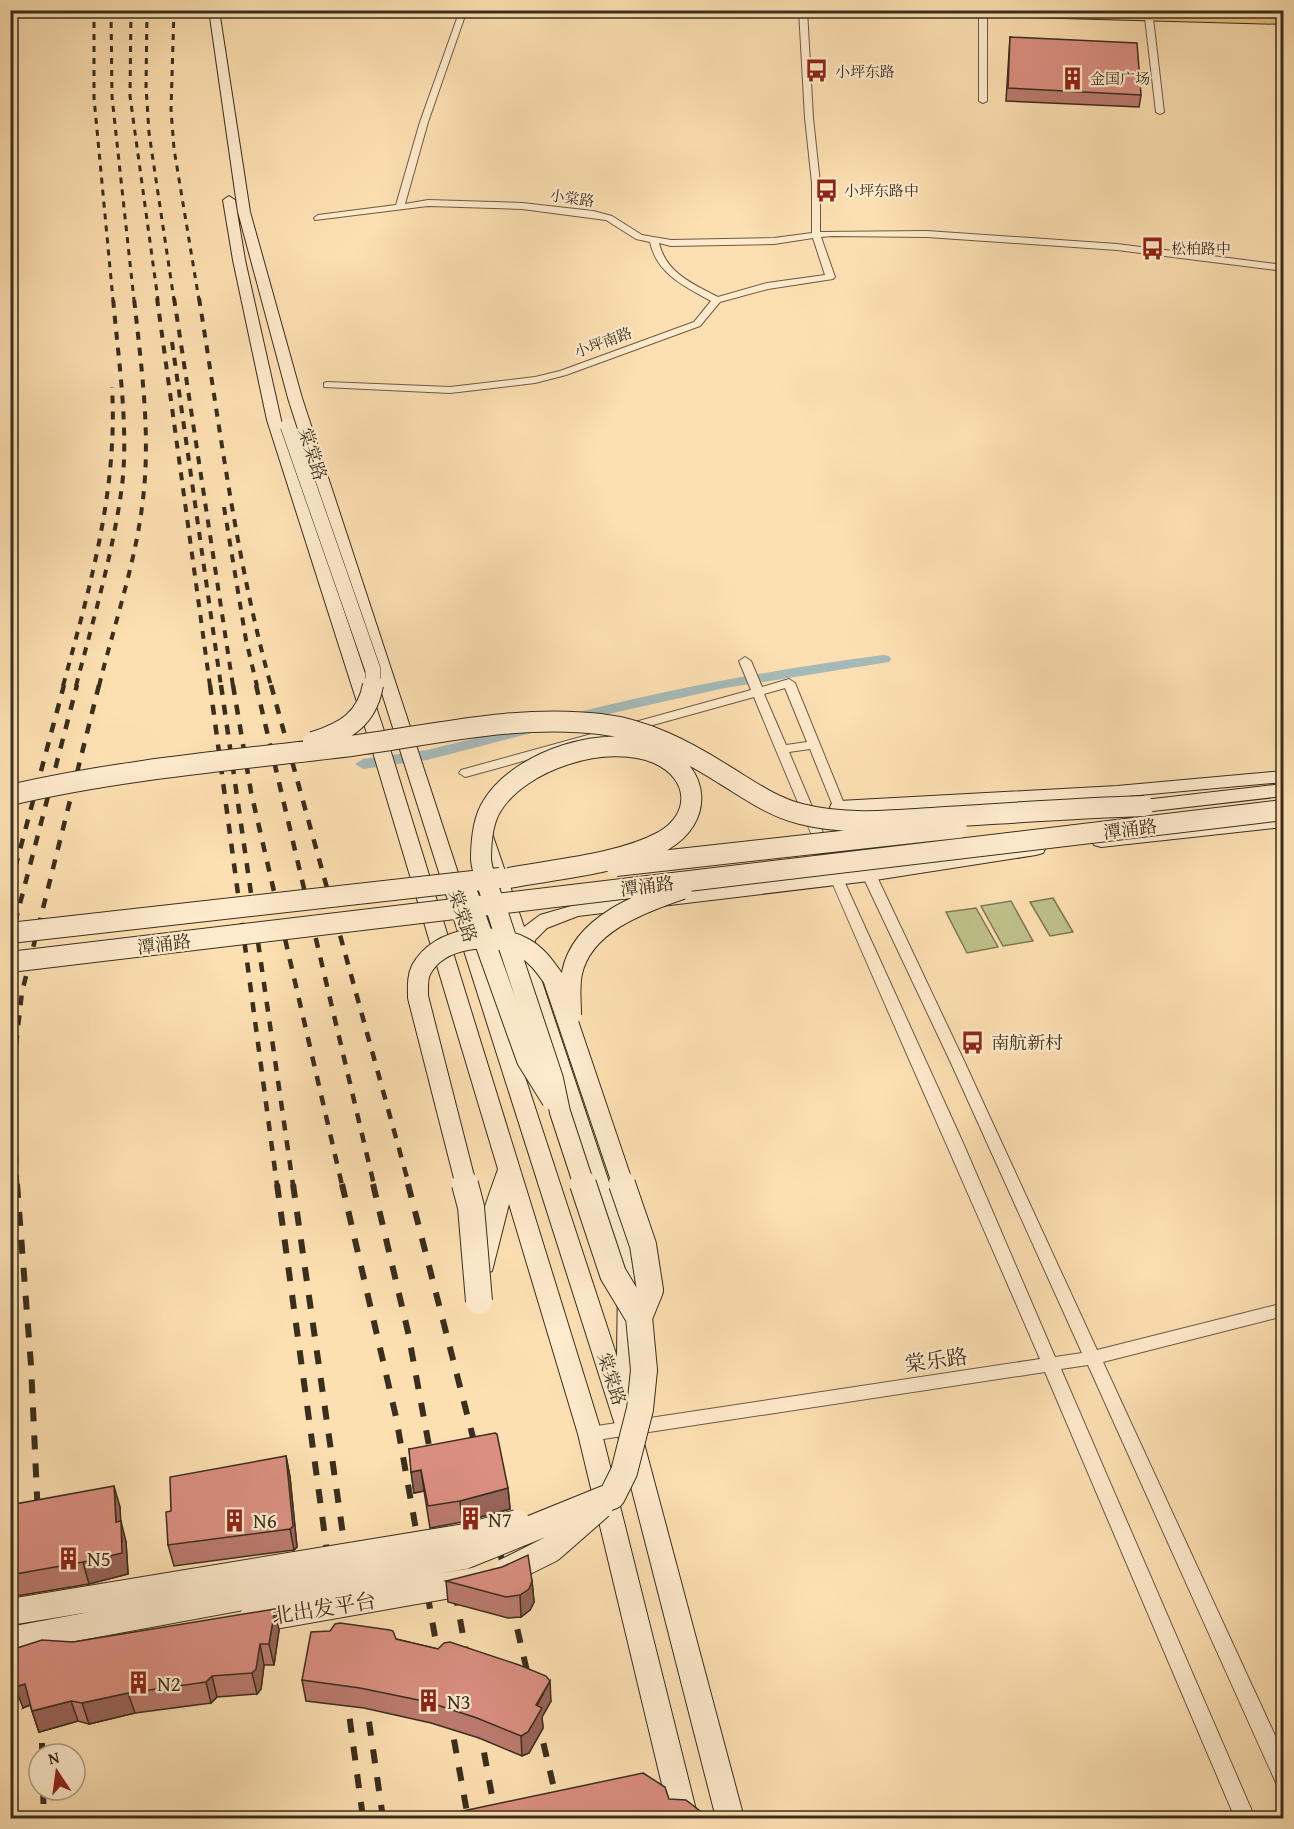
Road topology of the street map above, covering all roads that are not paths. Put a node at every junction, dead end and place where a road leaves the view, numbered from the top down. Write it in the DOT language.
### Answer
graph roads {
  1 [pos="200,10"];
  2 [pos="214,10"];
  3 [pos="464,10"];
  4 [pos="803,10"];
  5 [pos="876,10"];
  6 [pos="1113,10"];
  7 [pos="983,13"];
  8 [pos="1278,15"];
  9 [pos="1149,18"];
  10 [pos="983,101"];
  11 [pos="1160,112"];
  12 [pos="400,206"];
  13 [pos="318,218"];
  14 [pos="816,234"];
  15 [pos="654,241"];
  16 [pos="1284,268"];
  17 [pos="717,300"];
  18 [pos="263,375"];
  19 [pos="327,385"];
  20 [pos="745,662"];
  21 [pos="758,692"];
  22 [pos="813,745"];
  23 [pos="781,749"];
  24 [pos="240,759"];
  25 [pos="465,773"];
  26 [pos="1284,776"];
  27 [pos="1284,790"];
  28 [pos="10,795"];
  29 [pos="1144,806"];
  30 [pos="839,807"];
  31 [pos="1284,810"];
  32 [pos="1284,821"];
  33 [pos="484,836"];
  34 [pos="446,863"];
  35 [pos="773,870"];
  36 [pos="869,875"];
  37 [pos="509,878"];
  38 [pos="836,879"];
  39 [pos="10,933"];
  40 [pos="105,951"];
  41 [pos="10,962"];
  42 [pos="10,969"];
  43 [pos="529,974"];
  44 [pos="570,1030"];
  45 [pos="560,1112"];
  46 [pos="509,1169"];
  47 [pos="1284,1309"];
  48 [pos="639,1317"];
  49 [pos="1092,1358"];
  50 [pos="1050,1366"];
  51 [pos="628,1428"];
  52 [pos="590,1434"];
  53 [pos="612,1496"];
  54 [pos="10,1612"];
  55 [pos="10,1642"];
  56 [pos="1284,1778"];
  57 [pos="684,1818"];
  58 [pos="730,1818"];
  59 [pos="1245,1818"];
  1 -- 18 [label="street, 棠棠路"];
  2 -- 34 [label="street, 棠棠路"];
  3 -- 12 [label="street"];
  4 -- 14 [label="street"];
  5 -- 7 [label="main road"];
  6 -- 8 [label="main road"];
  7 -- 9 [label="main road"];
  7 -- 10 [label="street"];
  8 -- 9 [label="main road"];
  9 -- 11 [label="street"];
  12 -- 13 [label="street, 小棠路"];
  12 -- 15 [label="street, 小棠路"];
  14 -- 15 [label="street, 小棠路"];
  14 -- 16 [label="street, 小棠路"];
  14 -- 17 [label="street"];
  15 -- 17 [label="street"];
  17 -- 19 [label="street, 小坪南路"];
  18 -- 24 [label="street, bridge"];
  18 -- 46 [label="street, 棠棠路"];
  20 -- 21 [label="street"];
  21 -- 22 [label="street"];
  21 -- 23 [label="street"];
  21 -- 25 [label="street"];
  22 -- 23 [label="street"];
  22 -- 30 [label="street"];
  23 -- 38 [label="street"];
  24 -- 28 [label="street, bridge"];
  24 -- 29 [label="street, bridge"];
  26 -- 30 [label="street"];
  27 -- 29 [label="street, 潭涌路"];
  29 -- 37 [label="street, 潭涌路, bridge"];
  30 -- 36 [label="street"];
  31 -- 35 [label="street, 潭涌路, bridge"];
  32 -- 36 [label="street"];
  33 -- 37 [label="street, bridge"];
  33 -- 43 [label="street"];
  33 -- 45 [label="street, bridge"];
  34 -- 45 [label="street, bridge"];
  34 -- 51 [label="street, 棠棠路"];
  35 -- 40 [label="street, 潭涌路, bridge"];
  35 -- 44 [label="street, bridge"];
  36 -- 38 [label="street"];
  36 -- 49 [label="street"];
  37 -- 39 [label="street, 潭涌路, bridge"];
  38 -- 43 [label="street"];
  38 -- 50 [label="street"];
  40 -- 41 [label="street, 潭涌路, bridge"];
  40 -- 42 [label="street, bridge"];
  43 -- 51 [label="street"];
  44 -- 46 [label="street, bridge"];
  44 -- 48 [label="street, bridge"];
  45 -- 48 [label="street, bridge"];
  46 -- 52 [label="street, 棠棠路"];
  47 -- 49 [label="street, 棠乐路"];
  48 -- 53 [label="street, 北出发平台, bridge"];
  49 -- 50 [label="street, 棠乐路"];
  49 -- 56 [label="street"];
  50 -- 51 [label="street, 棠乐路"];
  50 -- 59 [label="street"];
  51 -- 52 [label="street, 棠乐路"];
  51 -- 58 [label="street, 棠棠路"];
  52 -- 57 [label="street, 棠棠路"];
  53 -- 54 [label="street, bridge"];
  53 -- 55 [label="street, 北出发平台, bridge"];
}
